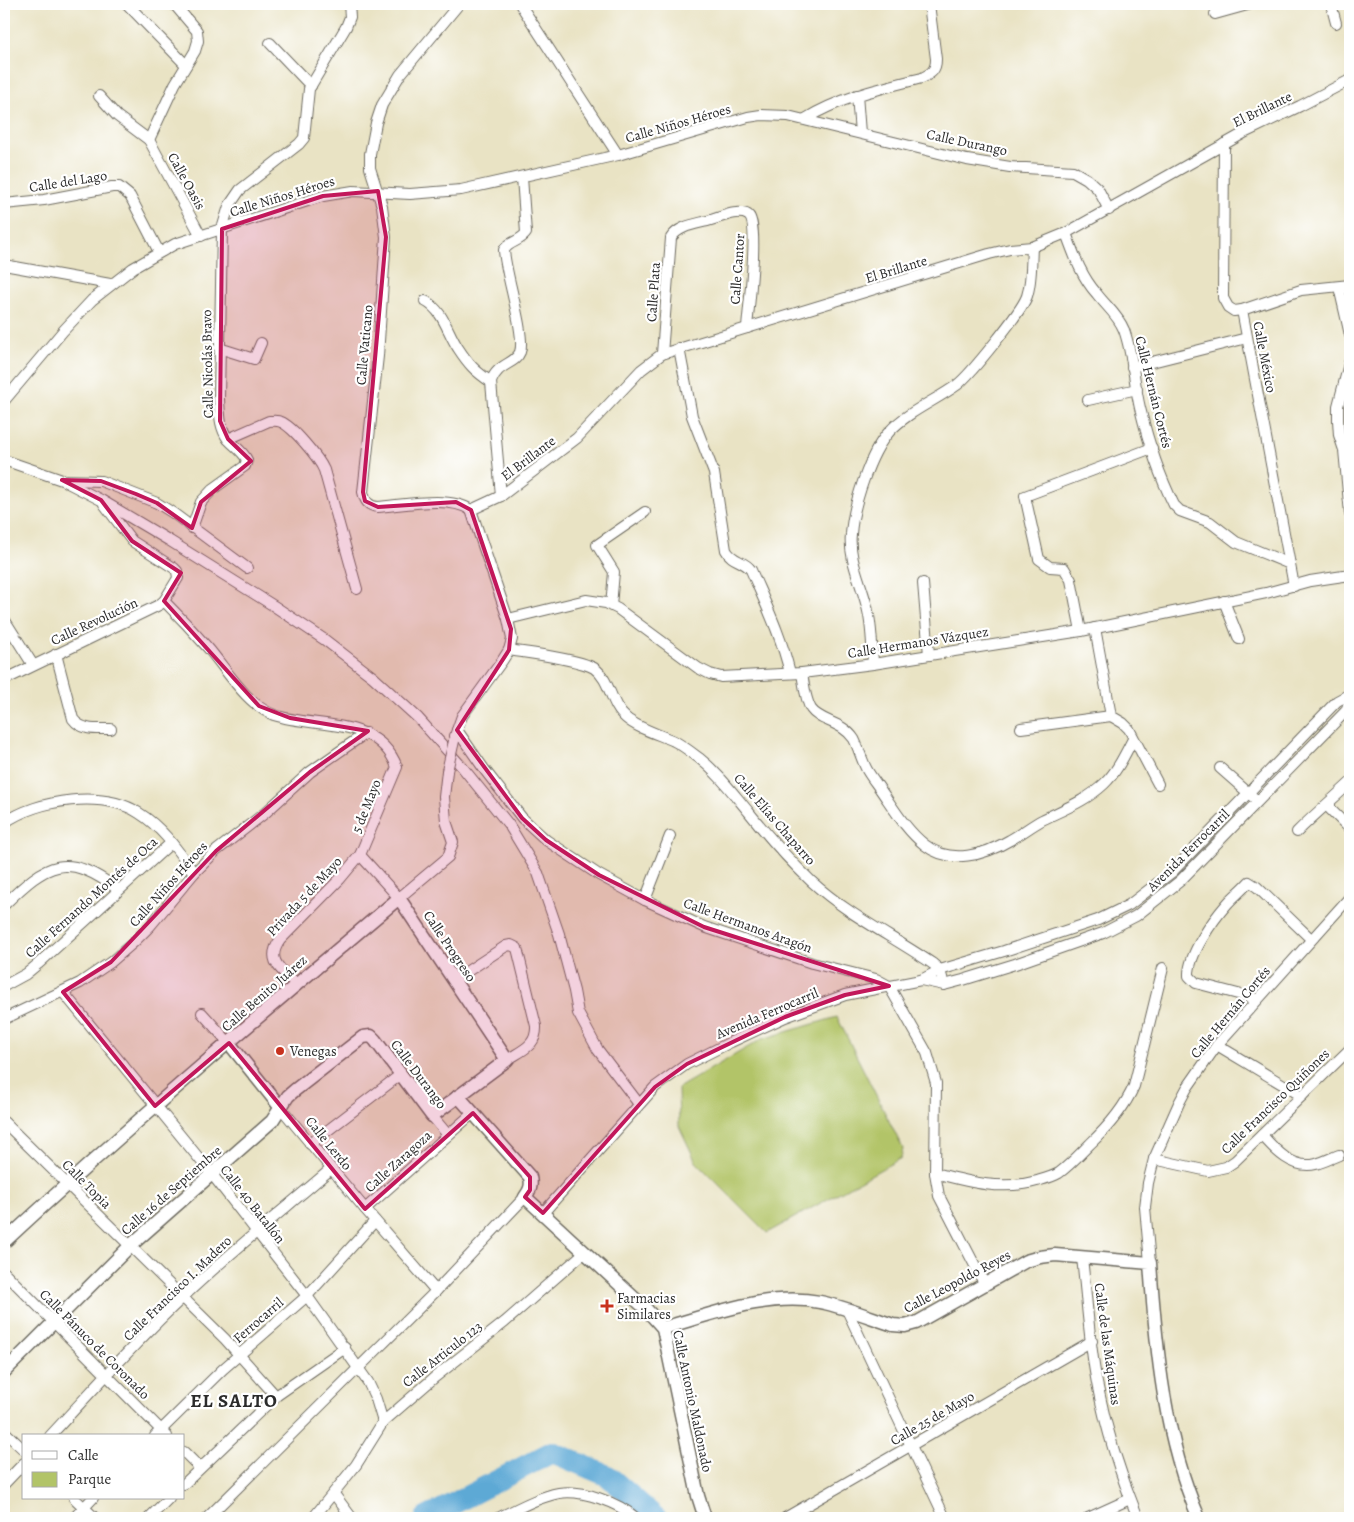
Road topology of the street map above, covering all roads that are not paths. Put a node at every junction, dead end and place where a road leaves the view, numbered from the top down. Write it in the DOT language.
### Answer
graph roads {
  1 [pos="127,4"];
  2 [pos="174,4"];
  3 [pos="349,4"];
  4 [pos="459,4"];
  5 [pos="520,4"];
  6 [pos="929,4"];
  7 [pos="1251,4"];
  8 [pos="1331,4"];
  9 [pos="1214,14"];
  10 [pos="1336,23"];
  11 [pos="270,43"];
  12 [pos="186,65"];
  13 [pos="1350,80"];
  14 [pos="311,86"];
  15 [pos="857,95"];
  16 [pos="99,96"];
  17 [pos="805,119"];
  18 [pos="860,133"];
  19 [pos="149,140"];
  20 [pos="1224,144"];
  21 [pos="618,155"];
  22 [pos="522,177"];
  23 [pos="378,192"];
  24 [pos="4,204"];
  25 [pos="1108,210"];
  26 [pos="222,230"];
  27 [pos="674,233"];
  28 [pos="1066,233"];
  29 [pos="201,236"];
  30 [pos="1032,247"];
  31 [pos="159,252"];
  32 [pos="4,265"];
  33 [pos="110,284"];
  34 [pos="1350,285"];
  35 [pos="1339,287"];
  36 [pos="425,301"];
  37 [pos="1242,310"];
  38 [pos="747,328"];
  39 [pos="1350,335"];
  40 [pos="1247,338"];
  41 [pos="261,343"];
  42 [pos="220,348"];
  43 [pos="679,348"];
  44 [pos="662,354"];
  45 [pos="1350,360"];
  46 [pos="1132,367"];
  47 [pos="491,382"];
  48 [pos="1136,389"];
  49 [pos="1088,400"];
  50 [pos="4,401"];
  51 [pos="228,439"];
  52 [pos="1152,448"];
  53 [pos="4,460"];
  54 [pos="62,480"];
  55 [pos="501,496"];
  56 [pos="101,500"];
  57 [pos="471,510"];
  58 [pos="645,512"];
  59 [pos="1350,514"];
  60 [pos="192,528"];
  61 [pos="1290,564"];
  62 [pos="247,568"];
  63 [pos="1350,575"];
  64 [pos="923,583"];
  65 [pos="1294,586"];
  66 [pos="358,590"];
  67 [pos="164,601"];
  68 [pos="1224,601"];
  69 [pos="611,606"];
  70 [pos="508,618"];
  71 [pos="4,619"];
  72 [pos="1095,628"];
  73 [pos="1081,631"];
  74 [pos="1239,639"];
  75 [pos="509,650"];
  76 [pos="56,654"];
  77 [pos="928,655"];
  78 [pos="873,664"];
  79 [pos="34,665"];
  80 [pos="790,672"];
  81 [pos="802,672"];
  82 [pos="4,680"];
  83 [pos="1350,694"];
  84 [pos="1350,700"];
  85 [pos="1111,716"];
  86 [pos="1020,728"];
  87 [pos="111,730"];
  88 [pos="456,730"];
  89 [pos="366,733"];
  90 [pos="1133,739"];
  91 [pos="1220,768"];
  92 [pos="1350,783"];
  93 [pos="1158,784"];
  94 [pos="1249,792"];
  95 [pos="1258,801"];
  96 [pos="1330,804"];
  97 [pos="4,823"];
  98 [pos="1350,829"];
  99 [pos="1297,832"];
  100 [pos="670,836"];
  101 [pos="171,843"];
  102 [pos="360,855"];
  103 [pos="194,873"];
  104 [pos="120,890"];
  105 [pos="1144,895"];
  106 [pos="1350,897"];
  107 [pos="399,898"];
  108 [pos="646,900"];
  109 [pos="4,905"];
  110 [pos="1152,905"];
  111 [pos="1311,939"];
  112 [pos="1163,968"];
  113 [pos="940,970"];
  114 [pos="454,980"];
  115 [pos="921,980"];
  116 [pos="296,984"];
  117 [pos="944,985"];
  118 [pos="4,986"];
  119 [pos="889,986"];
  120 [pos="62,992"];
  121 [pos="1257,999"];
  122 [pos="202,1013"];
  123 [pos="4,1019"];
  124 [pos="363,1037"];
  125 [pos="229,1043"];
  126 [pos="1217,1045"];
  127 [pos="1350,1049"];
  128 [pos="507,1060"];
  129 [pos="400,1075"];
  130 [pos="458,1096"];
  131 [pos="1302,1096"];
  132 [pos="639,1104"];
  133 [pos="155,1106"];
  134 [pos="281,1108"];
  135 [pos="472,1113"];
  136 [pos="432,1116"];
  137 [pos="4,1122"];
  138 [pos="448,1135"];
  139 [pos="1262,1135"];
  140 [pos="310,1144"];
  141 [pos="1339,1155"];
  142 [pos="1154,1159"];
  143 [pos="331,1170"];
  144 [pos="211,1173"];
  145 [pos="935,1173"];
  146 [pos="67,1183"];
  147 [pos="525,1197"];
  148 [pos="365,1209"];
  149 [pos="543,1213"];
  150 [pos="375,1222"];
  151 [pos="257,1231"];
  152 [pos="4,1242"];
  153 [pos="130,1246"];
  154 [pos="585,1252"];
  155 [pos="1082,1258"];
  156 [pos="1150,1262"];
  157 [pos="4,1272"];
  158 [pos="985,1285"];
  159 [pos="436,1290"];
  160 [pos="307,1296"];
  161 [pos="182,1298"];
  162 [pos="847,1310"];
  163 [pos="53,1322"];
  164 [pos="663,1328"];
  165 [pos="1092,1341"];
  166 [pos="345,1348"];
  167 [pos="240,1354"];
  168 [pos="359,1368"];
  169 [pos="4,1372"];
  170 [pos="107,1376"];
  171 [pos="276,1396"];
  172 [pos="383,1422"];
  173 [pos="4,1431"];
  174 [pos="52,1434"];
  175 [pos="161,1434"];
  176 [pos="911,1446"];
  177 [pos="22,1448"];
  178 [pos="185,1453"];
  179 [pos="22,1465"];
  180 [pos="200,1468"];
  181 [pos="185,1483"];
  182 [pos="4,1484"];
  183 [pos="334,1494"];
  184 [pos="1130,1499"];
  185 [pos="76,1500"];
  186 [pos="91,1500"];
  187 [pos="167,1500"];
  188 [pos="84,1508"];
  189 [pos="74,1518"];
  190 [pos="95,1518"];
  191 [pos="150,1518"];
  192 [pos="207,1518"];
  193 [pos="313,1518"];
  194 [pos="352,1518"];
  195 [pos="498,1518"];
  196 [pos="636,1518"];
  197 [pos="705,1518"];
  198 [pos="785,1518"];
  199 [pos="945,1518"];
  200 [pos="1088,1518"];
  201 [pos="1138,1518"];
  202 [pos="1199,1518"];
  1 -- 12 [label="street"];
  2 -- 12 [label="street"];
  3 -- 14 [label="street"];
  4 -- 23 [label="street, Calle Vaticano"];
  5 -- 21 [label="street"];
  6 -- 15 [label="street"];
  7 -- 9 [label="street"];
  8 -- 10 [label="street"];
  11 -- 14 [label="street"];
  12 -- 19 [label="street"];
  13 -- 20 [label="street, El Brillante"];
  14 -- 26 [label="street, Calle Nicolás Bravo"];
  15 -- 17 [label="street"];
  15 -- 18 [label="street"];
  16 -- 19 [label="street"];
  17 -- 18 [label="street, Calle Durango"];
  17 -- 21 [label="street, Calle Niños Héroes"];
  18 -- 25 [label="street, Calle Durango"];
  19 -- 29 [label="street, Calle Oasis"];
  20 -- 25 [label="street, El Brillante"];
  20 -- 37 [label="street, Calle México"];
  21 -- 22 [label="street, Calle Niños Héroes"];
  22 -- 23 [label="street, Calle Niños Héroes"];
  22 -- 47 [label="street"];
  23 -- 26 [label="street, Calle Niños Héroes"];
  23 -- 57 [label="street, Calle Vaticano"];
  24 -- 31 [label="street, Calle del Lago"];
  25 -- 28 [label="street, El Brillante"];
  26 -- 29 [label="street, Calle Niños Héroes"];
  26 -- 42 [label="street, Calle Nicolás Bravo"];
  27 -- 38 [label="street, Calle Cantor"];
  27 -- 44 [label="street, Calle Plata"];
  28 -- 30 [label="street, El Brillante"];
  28 -- 46 [label="street, Calle Hernán Cortés"];
  29 -- 31 [label="street, Calle Niños Héroes"];
  30 -- 38 [label="street, El Brillante"];
  30 -- 78 [label="street"];
  31 -- 33 [label="street, Calle Niños Héroes"];
  32 -- 33 [label="street"];
  33 -- 50 [label="street, Calle Niños Héroes"];
  34 -- 35 [label="street"];
  35 -- 37 [label="street"];
  35 -- 39 [label="street"];
  36 -- 47 [label="street"];
  37 -- 40 [label="street, Calle México"];
  38 -- 43 [label="street, El Brillante"];
  40 -- 46 [label="street"];
  40 -- 61 [label="street, Calle México"];
  41 -- 42 [label="street"];
  42 -- 51 [label="street, Calle Nicolás Bravo"];
  43 -- 44 [label="street, El Brillante"];
  43 -- 80 [label="street"];
  44 -- 55 [label="street, El Brillante"];
  45 -- 59 [label="street"];
  46 -- 48 [label="street, Calle Hernán Cortés"];
  47 -- 55 [label="street"];
  48 -- 49 [label="street"];
  48 -- 52 [label="street, Calle Hernán Cortés"];
  51 -- 60 [label="street, Calle Nicolás Bravo"];
  51 -- 66 [label="street"];
  52 -- 61 [label="street, Calle Hernán Cortés"];
  52 -- 73 [label="street"];
  53 -- 54 [label="street"];
  54 -- 56 [label="street"];
  54 -- 60 [label="street"];
  55 -- 57 [label="street, El Brillante"];
  56 -- 67 [label="street"];
  56 -- 132 [label="street"];
  57 -- 70 [label="street"];
  58 -- 69 [label="street"];
  60 -- 62 [label="street"];
  61 -- 65 [label="street, Calle México"];
  63 -- 65 [label="street, Calle Hermanos Vázquez"];
  64 -- 77 [label="street"];
  65 -- 68 [label="street, Calle Hermanos Vázquez"];
  67 -- 76 [label="street, Calle Revolución"];
  67 -- 89 [label="street"];
  68 -- 72 [label="street, Calle Hermanos Vázquez"];
  68 -- 74 [label="street"];
  69 -- 70 [label="street, Calle Hermanos Vázquez"];
  69 -- 80 [label="street, Calle Hermanos Vázquez"];
  70 -- 75 [label="street"];
  71 -- 79 [label="street"];
  72 -- 73 [label="street, Calle Hermanos Vázquez"];
  72 -- 85 [label="street"];
  73 -- 77 [label="street, Calle Hermanos Vázquez"];
  75 -- 88 [label="street, Calle Benito Juárez"];
  75 -- 113 [label="street, Calle Elías Chaparro"];
  76 -- 79 [label="street, Calle Revolución"];
  76 -- 87 [label="street"];
  77 -- 78 [label="street, Calle Hermanos Vázquez"];
  78 -- 81 [label="street, Calle Hermanos Vázquez"];
  79 -- 82 [label="street, Calle Revolución"];
  80 -- 81 [label="street, Calle Hermanos Vázquez"];
  81 -- 90 [label="street"];
  83 -- 94 [label="street, Avenida Ferrocarril"];
  84 -- 95 [label="street, Avenida Ferrocarril"];
  85 -- 86 [label="street"];
  85 -- 90 [label="street"];
  88 -- 107 [label="street, Calle Benito Juárez, bridge"];
  88 -- 108 [label="street, Calle Hermanos Aragón"];
  89 -- 102 [label="street, 5 de Mayo"];
  89 -- 103 [label="street, Calle Niños Héroes"];
  90 -- 93 [label="street"];
  91 -- 94 [label="street"];
  92 -- 96 [label="street"];
  94 -- 95 [label="street"];
  94 -- 105 [label="street, Avenida Ferrocarril"];
  95 -- 110 [label="street, Avenida Ferrocarril"];
  96 -- 98 [label="street"];
  96 -- 99 [label="street"];
  97 -- 101 [label="street"];
  100 -- 108 [label="street"];
  101 -- 103 [label="street"];
  101 -- 104 [label="street, Calle Fernando Montés de Oca"];
  102 -- 107 [label="street, Calle Progreso"];
  102 -- 116 [label="street, Privada 5 de Mayo"];
  103 -- 120 [label="street, Calle Niños Héroes"];
  104 -- 109 [label="street"];
  104 -- 118 [label="street, Calle Fernando Montés de Oca"];
  105 -- 110 [label="street"];
  105 -- 113 [label="street, Avenida Ferrocarril"];
  106 -- 111 [label="street, Calle Hernán Cortés"];
  107 -- 114 [label="street, Calle Progreso"];
  107 -- 116 [label="street, Calle Benito Juárez"];
  108 -- 119 [label="street, Calle Hermanos Aragón"];
  110 -- 117 [label="street, Avenida Ferrocarril"];
  111 -- 121 [label="street, Calle Hernán Cortés"];
  111 -- 121 [label="street"];
  112 -- 145 [label="street"];
  113 -- 115 [label="street, Avenida Ferrocarril"];
  113 -- 117 [label="street"];
  114 -- 128 [label="street, Calle Progreso"];
  114 -- 128 [label="street"];
  115 -- 117 [label="street, Avenida Ferrocarril"];
  115 -- 119 [label="street, Avenida Ferrocarril"];
  116 -- 125 [label="street, Calle Benito Juárez"];
  119 -- 132 [label="street, Avenida Ferrocarril"];
  119 -- 145 [label="street"];
  120 -- 123 [label="street, Calle Niños Héroes"];
  120 -- 133 [label="street, Calle 40 Batallón"];
  121 -- 126 [label="street, Calle Hernán Cortés"];
  122 -- 125 [label="street, Calle Lerdo"];
  124 -- 129 [label="street, Calle Durango"];
  124 -- 134 [label="street, Calle 16 de Septiembre"];
  125 -- 133 [label="street, Calle Benito Juárez"];
  125 -- 134 [label="street, Calle Lerdo"];
  126 -- 131 [label="street"];
  126 -- 142 [label="street, Calle Hernán Cortés"];
  127 -- 131 [label="street, Calle Francisco Quiñones"];
  128 -- 130 [label="street"];
  129 -- 136 [label="street, Calle Durango"];
  129 -- 140 [label="street"];
  130 -- 135 [label="street, Calle Durango"];
  130 -- 136 [label="street"];
  131 -- 139 [label="street, Calle Francisco Quiñones"];
  132 -- 149 [label="street, Avenida Ferrocarril"];
  133 -- 144 [label="street, Calle 40 Batallón"];
  133 -- 146 [label="street, Calle Benito Juárez"];
  134 -- 140 [label="street, Calle Lerdo"];
  134 -- 144 [label="street, Calle 16 de Septiembre"];
  135 -- 138 [label="street, Calle Zaragoza"];
  135 -- 147 [label="street, Calle Durango"];
  136 -- 138 [label="street, Calle Durango"];
  137 -- 146 [label="street, Calle Topia"];
  138 -- 148 [label="street, Calle Zaragoza"];
  139 -- 141 [label="street"];
  139 -- 142 [label="street, Calle Francisco Quiñones"];
  140 -- 143 [label="street, Calle Lerdo"];
  142 -- 156 [label="street, Calle Hernán Cortés"];
  143 -- 148 [label="street, Calle Lerdo"];
  143 -- 151 [label="street, Calle Francisco I. Madero"];
  144 -- 151 [label="street, Calle 40 Batallón"];
  144 -- 153 [label="street, Calle 16 de Septiembre"];
  145 -- 158 [label="street"];
  146 -- 152 [label="street, Calle Benito Juárez"];
  146 -- 153 [label="street, Calle Topia"];
  147 -- 149 [label="street, Calle Antonio Maldonado"];
  147 -- 159 [label="street"];
  148 -- 150 [label="street, Calle Lerdo"];
  149 -- 154 [label="street, Calle Antonio Maldonado"];
  150 -- 159 [label="street, Calle Lerdo"];
  150 -- 160 [label="street, Ferrocarril"];
  151 -- 160 [label="street, Calle 40 Batallón"];
  151 -- 161 [label="street, Calle Francisco I. Madero"];
  153 -- 161 [label="street, Calle Topia"];
  153 -- 163 [label="street, Calle 16 de Septiembre"];
  154 -- 164 [label="street, Calle Antonio Maldonado"];
  154 -- 172 [label="street, Calle Articulo 123"];
  155 -- 156 [label="street, Calle Leopoldo Reyes"];
  155 -- 158 [label="street, Calle Leopoldo Reyes"];
  155 -- 165 [label="street, Calle de las Máquinas"];
  156 -- 202 [label="street"];
  157 -- 163 [label="street, Calle Pánuco de Coronado"];
  158 -- 162 [label="street, Calle Leopoldo Reyes"];
  159 -- 168 [label="street"];
  160 -- 166 [label="street, Calle 40 Batallón"];
  160 -- 167 [label="street, Ferrocarril"];
  161 -- 167 [label="street, Calle Topia"];
  161 -- 170 [label="street, Calle Francisco I. Madero"];
  162 -- 164 [label="street, Calle Leopoldo Reyes"];
  162 -- 176 [label="street"];
  163 -- 169 [label="street, Calle 16 de Septiembre"];
  163 -- 170 [label="street, Calle Pánuco de Coronado"];
  164 -- 197 [label="street, Calle Antonio Maldonado"];
  165 -- 176 [label="street, Calle 25 de Mayo"];
  165 -- 184 [label="street, Calle de las Máquinas"];
  166 -- 168 [label="street, Calle 40 Batallón"];
  166 -- 171 [label="street"];
  167 -- 171 [label="street, Calle Topia"];
  167 -- 175 [label="street, Ferrocarril"];
  168 -- 172 [label="street, Calle 40 Batallón"];
  168 -- 192 [label="street"];
  170 -- 174 [label="street, Calle Francisco I. Madero"];
  170 -- 175 [label="street, Calle Pánuco de Coronado"];
  171 -- 180 [label="street"];
  172 -- 183 [label="street, Calle Articulo 123"];
  173 -- 177 [label="street"];
  176 -- 198 [label="street, Calle 25 de Mayo"];
  176 -- 199 [label="street"];
  178 -- 180 [label="street"];
  179 -- 182 [label="street"];
  180 -- 181 [label="street"];
  183 -- 193 [label="street, Calle Articulo 123"];
  183 -- 194 [label="street"];
  184 -- 200 [label="street"];
  184 -- 201 [label="street, Calle de las Máquinas"];
  185 -- 188 [label="street"];
  186 -- 188 [label="street"];
  187 -- 191 [label="street"];
  188 -- 189 [label="street"];
  188 -- 190 [label="street"];
  195 -- 196 [label="street"];
}
